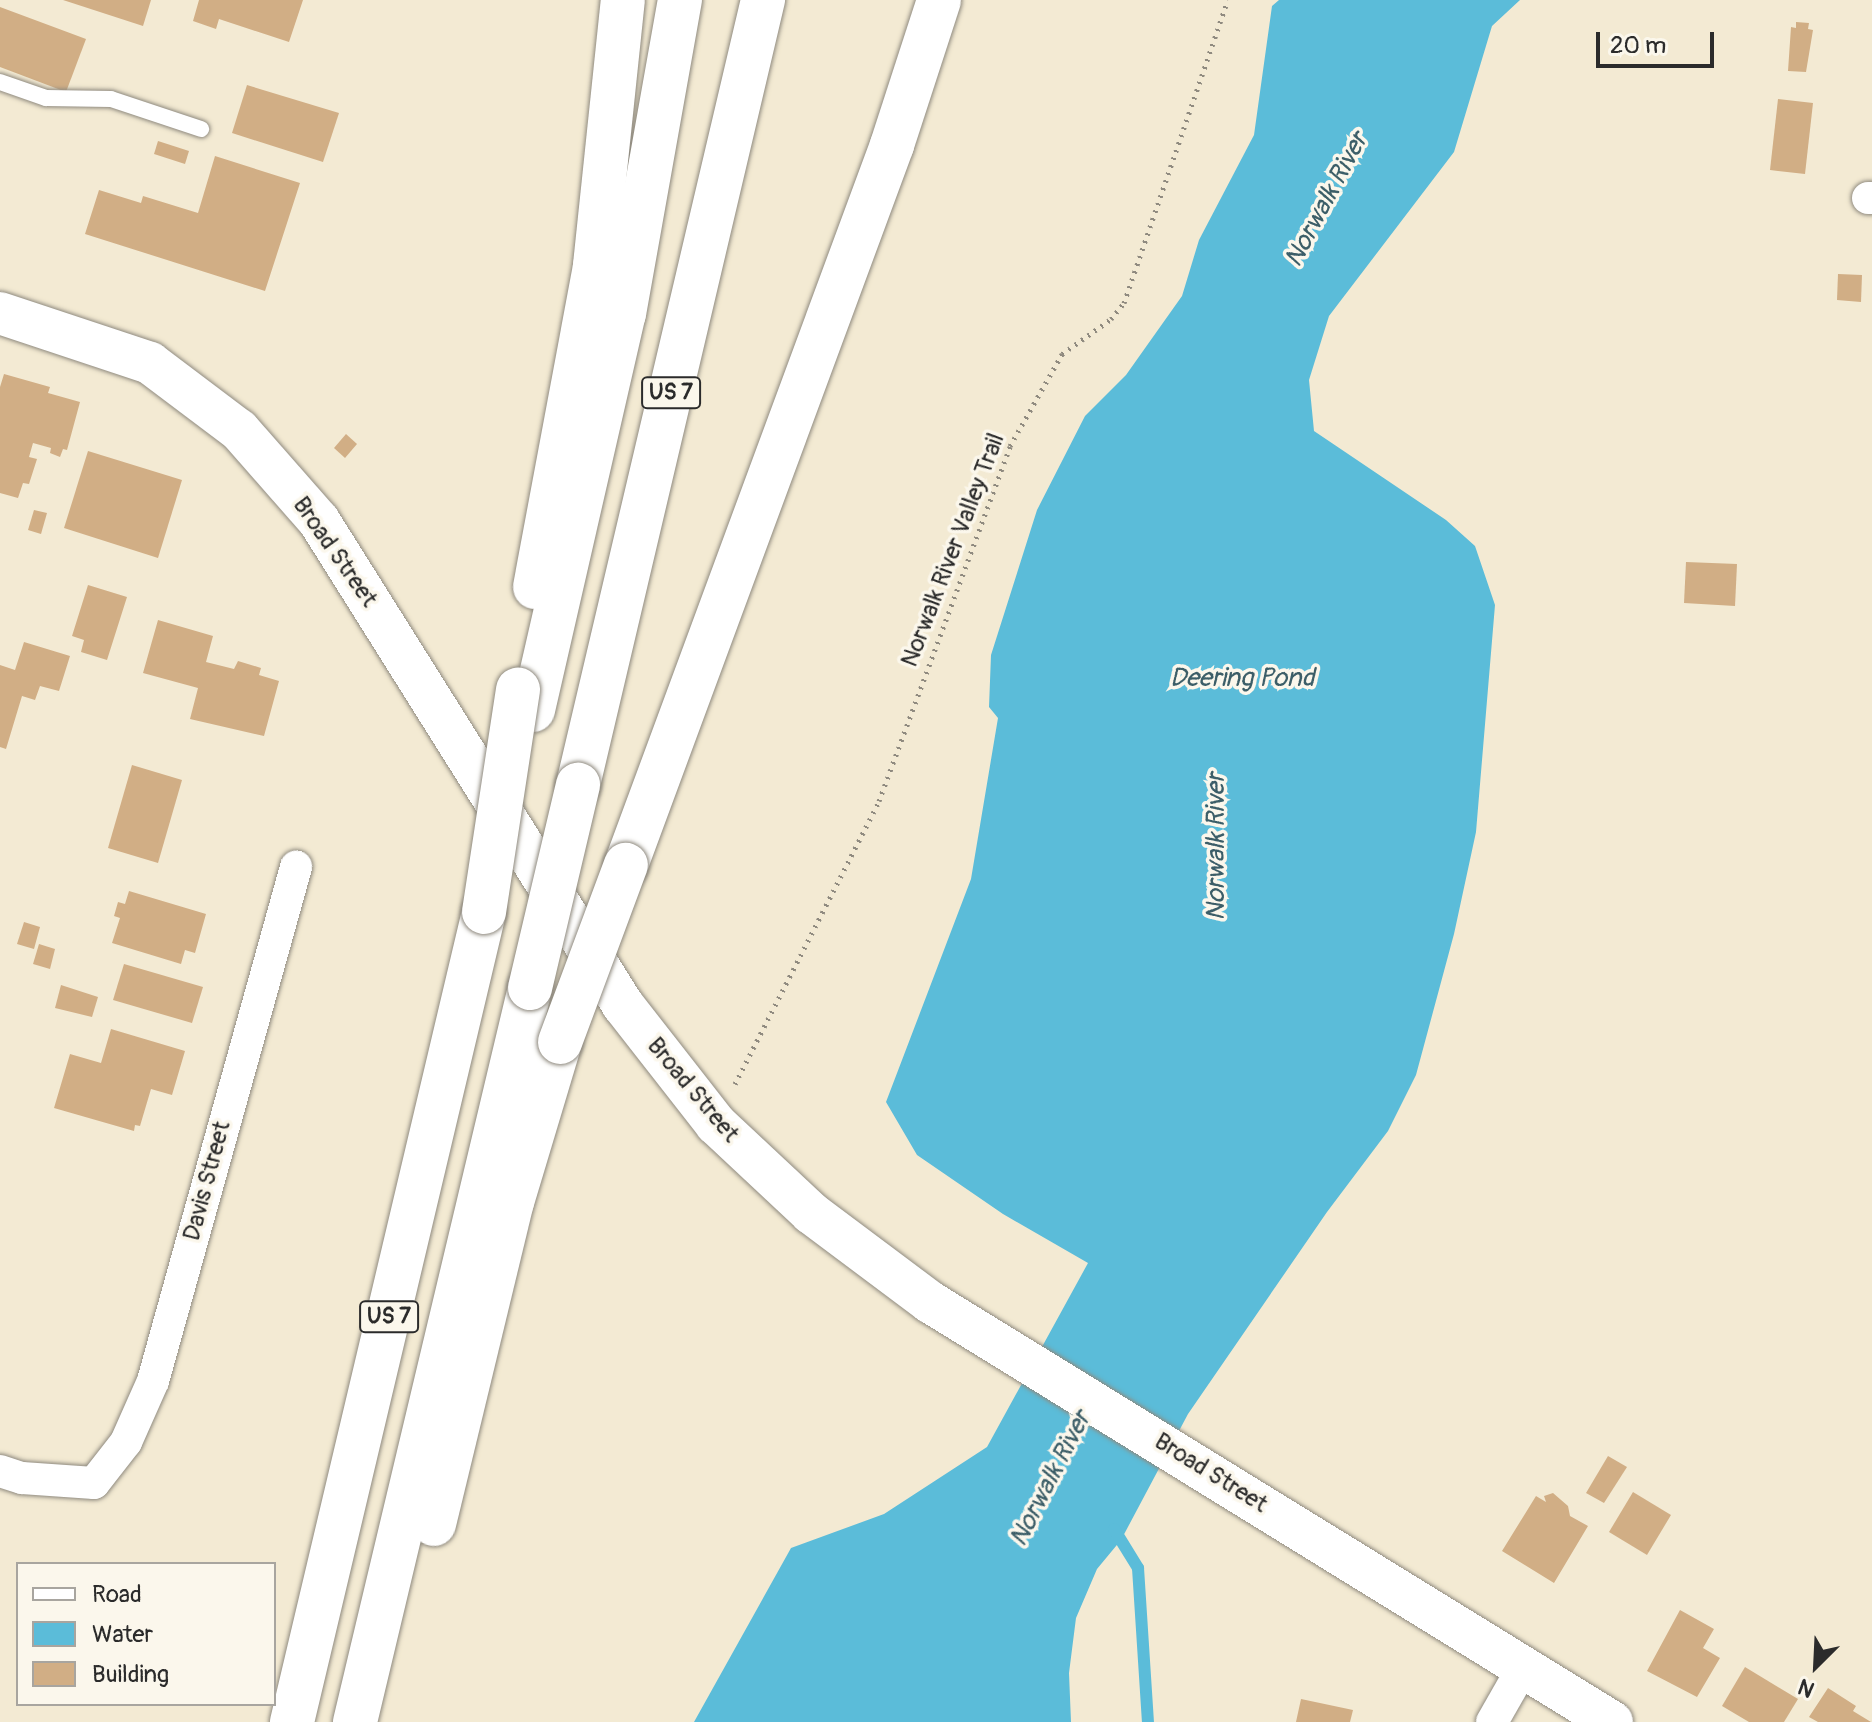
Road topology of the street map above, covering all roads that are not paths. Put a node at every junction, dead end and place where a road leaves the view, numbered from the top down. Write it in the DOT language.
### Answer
graph roads {
  1 [pos="623,0"];
  2 [pos="680,0"];
  3 [pos="763,0"];
  4 [pos="939,0"];
  5 [pos="0,82"];
  6 [pos="201,129"];
  7 [pos="0,313"];
  8 [pos="525,700"];
  9 [pos="296,867"];
  10 [pos="0,1471"];
  11 [pos="1524,1666"];
  12 [pos="292,1722"];
  13 [pos="355,1722"];
  14 [pos="364,1722"];
  15 [pos="1492,1722"];
  16 [pos="1612,1722"];
  1 -- 8 [label="highway"];
  2 -- 8 [label="highway, US 7"];
  3 -- 13 [label="highway, US 7, bridge"];
  4 -- 14 [label="highway, bridge"];
  5 -- 6 [label="lane"];
  7 -- 11 [label="street, Broad Street"];
  8 -- 12 [label="highway, US 7, bridge"];
  9 -- 10 [label="street, Davis Street"];
  11 -- 15 [label="street"];
  11 -- 16 [label="street, Broad Street"];
}
